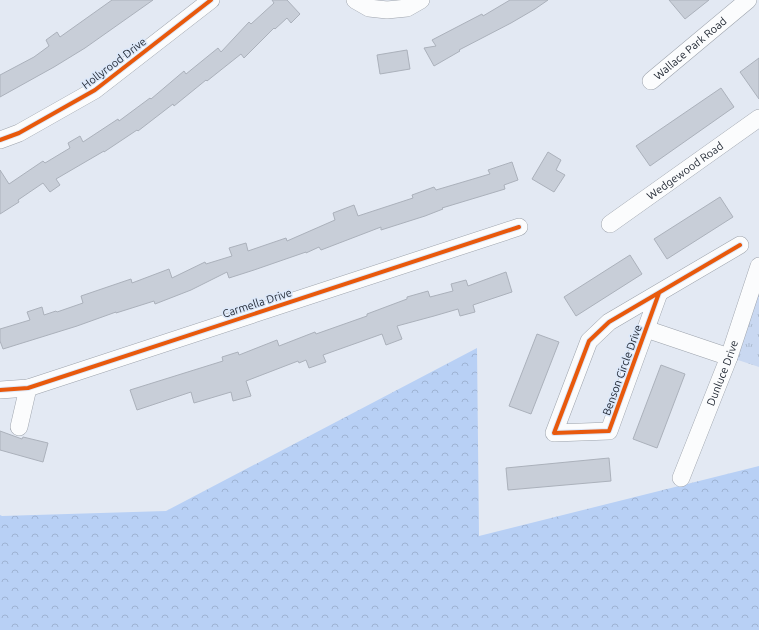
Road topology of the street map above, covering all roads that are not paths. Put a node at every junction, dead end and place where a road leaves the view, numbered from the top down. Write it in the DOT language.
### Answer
graph roads {
  1 [pos="211,0"];
  2 [pos="355,0"];
  3 [pos="421,0"];
  4 [pos="748,0"];
  5 [pos="651,81"];
  6 [pos="759,118"];
  7 [pos="0,140"];
  8 [pos="610,224"];
  9 [pos="519,227"];
  10 [pos="740,246"];
  11 [pos="759,266"];
  12 [pos="659,293"];
  13 [pos="646,329"];
  14 [pos="729,357"];
  15 [pos="28,388"];
  16 [pos="0,390"];
  17 [pos="19,427"];
  18 [pos="681,478"];
  1 -- 7 [label="street, Hollyrood Drive"];
  2 -- 3 [label="street"];
  4 -- 5 [label="street, Wallace Park Road"];
  6 -- 8 [label="street, Wedgewood Road"];
  9 -- 15 [label="street, Carmella Drive"];
  10 -- 12 [label="street, Benson Circle Drive"];
  11 -- 14 [label="street, Dunluce Drive"];
  12 -- 13 [label="street, Benson Circle Drive"];
  12 -- 13 [label="street, Benson Circle Drive"];
  13 -- 14 [label="street, Benson Circle Drive"];
  14 -- 18 [label="street, Dunluce Drive"];
  15 -- 16 [label="street, Carmella Drive"];
  15 -- 17 [label="street"];
}
